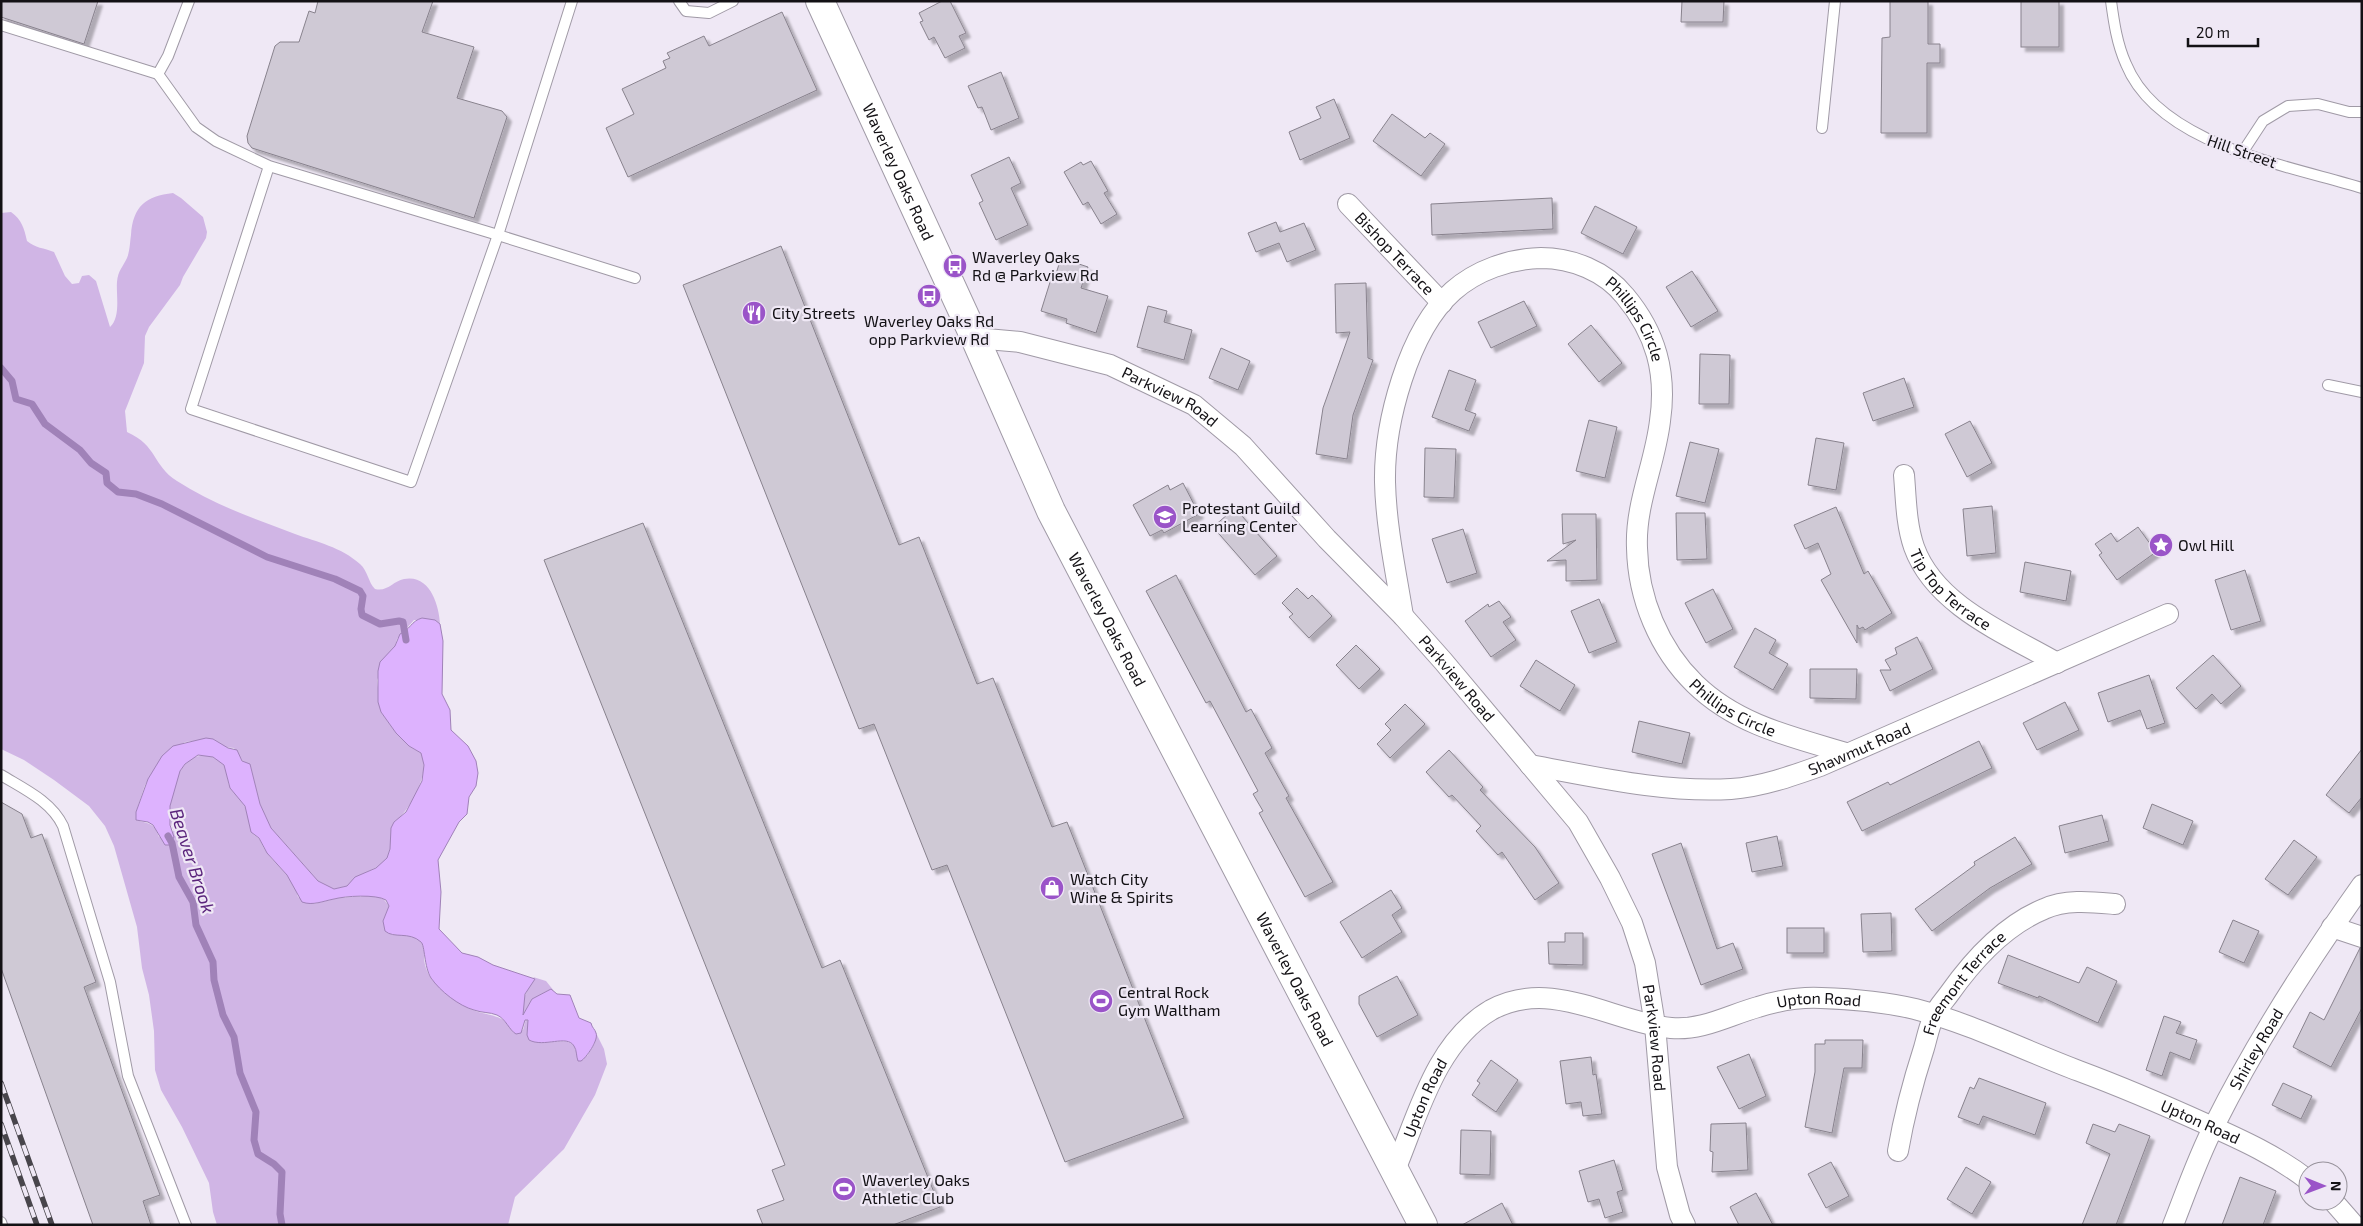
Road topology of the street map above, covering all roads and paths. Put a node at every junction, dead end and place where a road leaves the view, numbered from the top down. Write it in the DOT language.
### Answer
graph roads {
  1 [pos="189,1"];
  2 [pos="572,1"];
  3 [pos="678,1"];
  4 [pos="733,1"];
  5 [pos="820,1"];
  6 [pos="1835,1"];
  7 [pos="2111,1"];
  8 [pos="1,25"];
  9 [pos="158,74"];
  10 [pos="2362,112"];
  11 [pos="1822,128"];
  12 [pos="2242,152"];
  13 [pos="269,166"];
  14 [pos="2362,188"];
  15 [pos="1348,204"];
  16 [pos="498,235"];
  17 [pos="635,278"];
  18 [pos="1442,302"];
  19 [pos="975,338"];
  20 [pos="2328,385"];
  21 [pos="2362,392"];
  22 [pos="1904,474"];
  23 [pos="2168,614"];
  24 [pos="1403,616"];
  25 [pos="2057,663"];
  26 [pos="1846,753"];
  27 [pos="1530,765"];
  28 [pos="1,775"];
  29 [pos="2362,885"];
  30 [pos="2115,904"];
  31 [pos="2332,927"];
  32 [pos="2362,937"];
  33 [pos="1934,1015"];
  34 [pos="1655,1025"];
  35 [pos="2213,1127"];
  36 [pos="1898,1151"];
  37 [pos="1395,1170"];
  38 [pos="2298,1173"];
  39 [pos="2342,1211"];
  40 [pos="186,1225"];
  41 [pos="1423,1225"];
  42 [pos="1685,1225"];
  43 [pos="2173,1225"];
  44 [pos="2354,1225"];
  1 -- 9 [label="lane"];
  2 -- 16 [label="lane"];
  3 -- 4 [label="lane"];
  5 -- 19 [label="main road, Waverley Oaks Road"];
  6 -- 11 [label="lane"];
  7 -- 12 [label="lane, Hill Street"];
  8 -- 9 [label="lane"];
  9 -- 13 [label="lane"];
  10 -- 12 [label="lane"];
  12 -- 14 [label="lane, Hill Street"];
  13 -- 16 [label="lane"];
  13 -- 16 [label="lane"];
  15 -- 18 [label="street, Bishop Terrace"];
  16 -- 17 [label="lane"];
  18 -- 24 [label="street, Phillips Circle"];
  18 -- 26 [label="street, Phillips Circle"];
  19 -- 24 [label="street, Parkview Road"];
  19 -- 37 [label="main road, Waverley Oaks Road"];
  20 -- 21 [label="lane"];
  22 -- 25 [label="street, Tip Top Terrace"];
  23 -- 25 [label="street, Shawmut Road"];
  24 -- 27 [label="street, Parkview Road"];
  25 -- 26 [label="street, Shawmut Road"];
  26 -- 27 [label="street, Shawmut Road"];
  27 -- 34 [label="street, Parkview Road"];
  28 -- 40 [label="lane"];
  29 -- 31 [label="street, Shirley Road"];
  30 -- 33 [label="street, Freemont Terrace"];
  31 -- 32 [label="street"];
  31 -- 35 [label="street, Shirley Road"];
  33 -- 34 [label="street, Upton Road"];
  33 -- 35 [label="street, Upton Road"];
  33 -- 36 [label="street, Freemont Terrace"];
  34 -- 37 [label="street, Upton Road"];
  34 -- 42 [label="street, Parkview Road"];
  35 -- 38 [label="street, Upton Road"];
  35 -- 43 [label="street, Shirley Road"];
  37 -- 41 [label="main road, Waverley Oaks Road"];
  39 -- 44 [label="street"];
}
